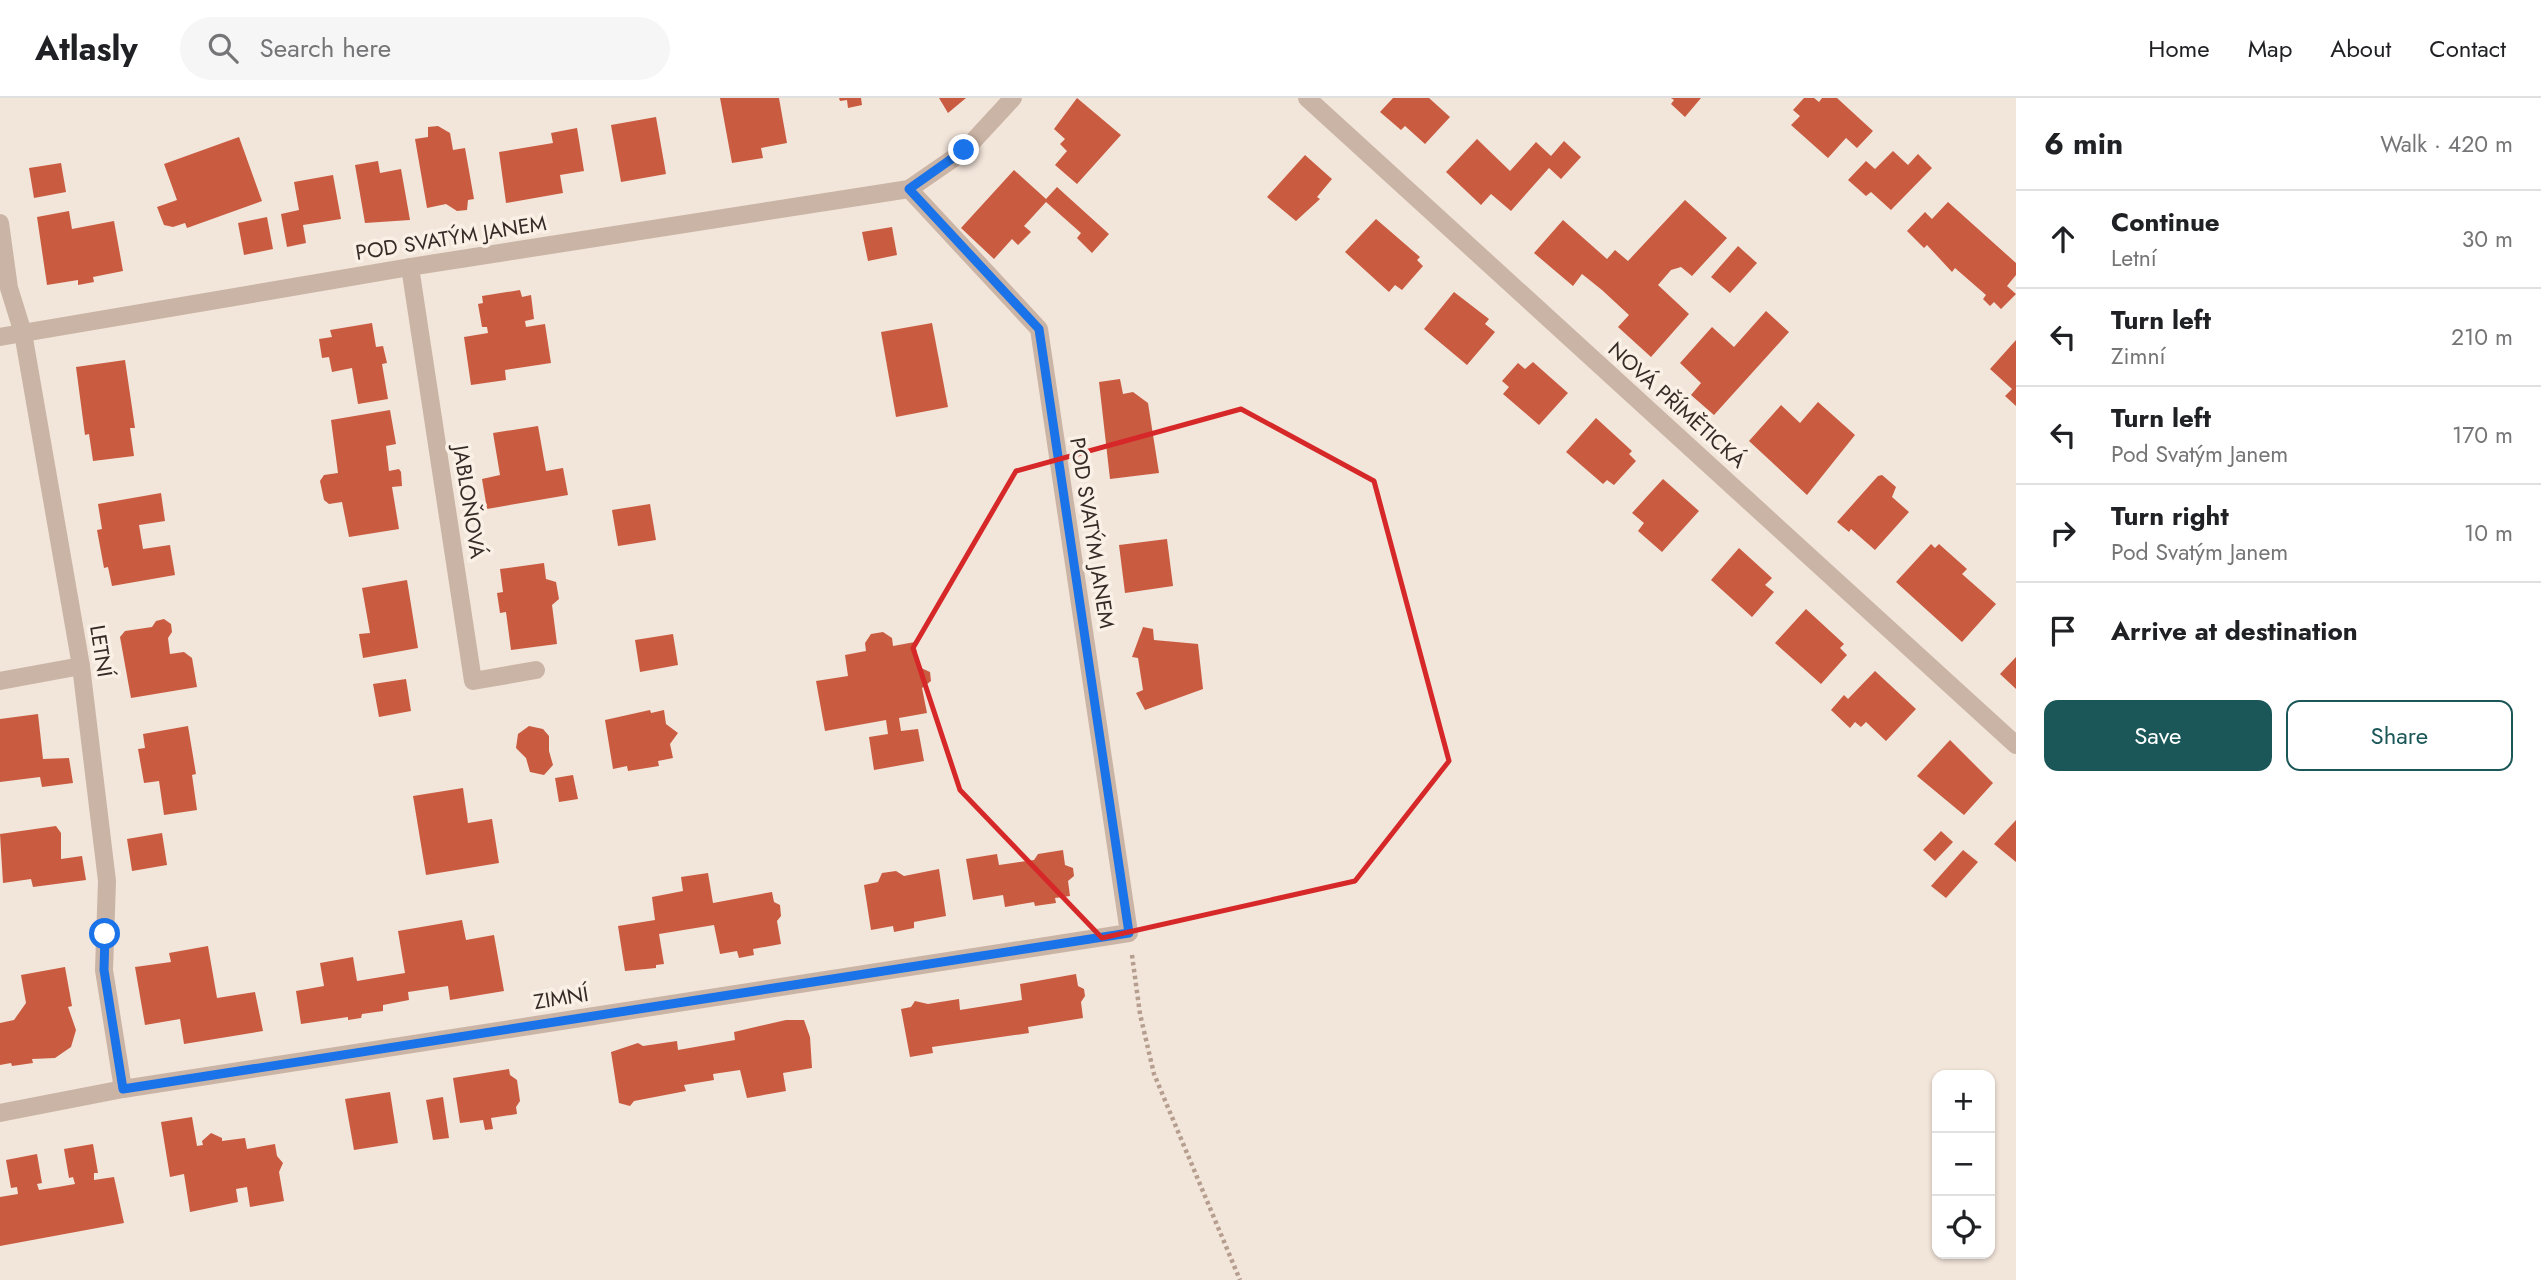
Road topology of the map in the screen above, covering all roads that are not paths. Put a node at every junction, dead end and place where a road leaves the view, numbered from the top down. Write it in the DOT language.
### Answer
graph roads {
  1 [pos="1013,98"];
  2 [pos="1307,98"];
  3 [pos="909,189"];
  4 [pos="0,223"];
  5 [pos="410,267"];
  6 [pos="23,333"];
  7 [pos="0,337"];
  8 [pos="81,666"];
  9 [pos="536,670"];
  10 [pos="0,681"];
  11 [pos="2016,745"];
  12 [pos="1129,933"];
  13 [pos="123,1089"];
  14 [pos="0,1113"];
  1 -- 3 [label="street, POD SVATÝM JANEM"];
  2 -- 11 [label="street, NOVÁ PŘÍMĚTICKÁ"];
  3 -- 5 [label="street, POD SVATÝM JANEM"];
  3 -- 12 [label="street, POD SVATÝM JANEM"];
  4 -- 6 [label="street, LETNÍ"];
  5 -- 6 [label="street, POD SVATÝM JANEM"];
  5 -- 9 [label="street, JABLOŇOVÁ"];
  6 -- 7 [label="street, POD SVATÝM JANEM"];
  6 -- 8 [label="street, LETNÍ"];
  8 -- 10 [label="street"];
  8 -- 13 [label="street, LETNÍ"];
  12 -- 13 [label="street, ZIMNÍ"];
  13 -- 14 [label="street, ZIMNÍ"];
}
